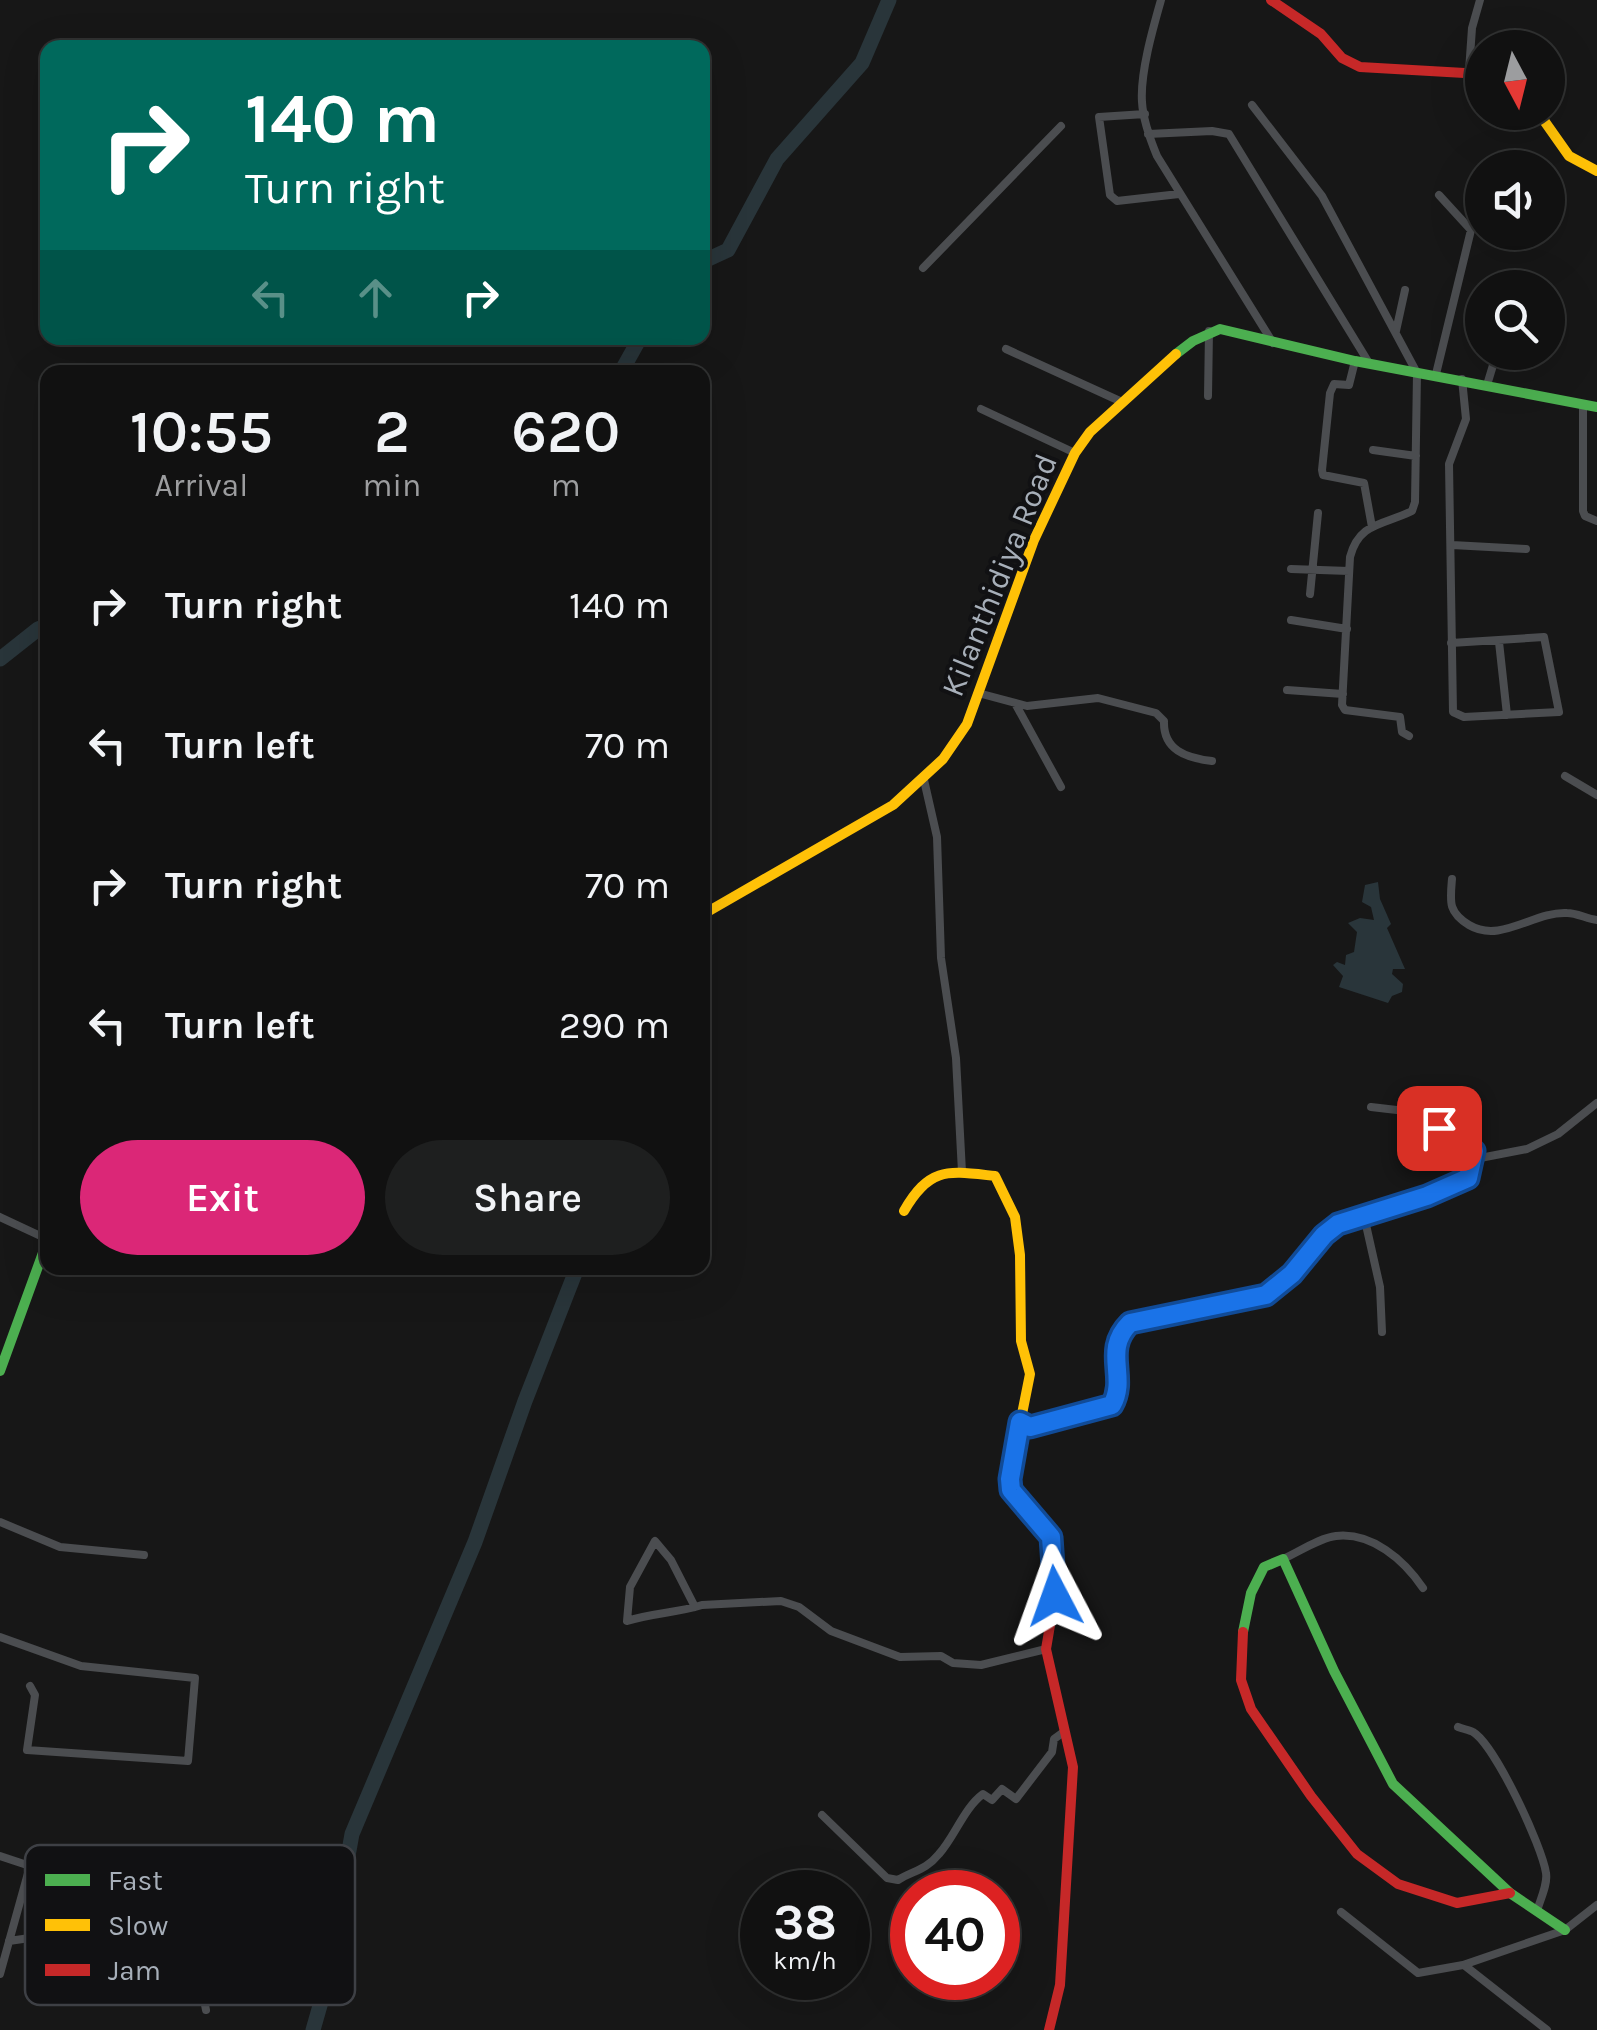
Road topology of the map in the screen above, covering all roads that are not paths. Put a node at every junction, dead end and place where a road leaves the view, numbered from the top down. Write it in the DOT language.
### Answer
graph roads {
  1 [pos="1161,0"];
  2 [pos="1271,0"];
  3 [pos="1480,0"];
  4 [pos="1472,30"];
  5 [pos="1465,71"];
  6 [pos="1252,105"];
  7 [pos="1145,114"];
  8 [pos="1061,126"];
  9 [pos="1551,130"];
  10 [pos="1148,134"];
  11 [pos="1597,171"];
  12 [pos="1180,194"];
  13 [pos="1438,195"];
  14 [pos="923,268"];
  15 [pos="1405,290"];
  16 [pos="1396,331"];
  17 [pos="1209,332"];
  18 [pos="1274,344"];
  19 [pos="1006,349"];
  20 [pos="1355,360"];
  21 [pos="1368,363"];
  22 [pos="1492,370"];
  23 [pos="1417,372"];
  24 [pos="1436,374"];
  25 [pos="1462,379"];
  26 [pos="1488,384"];
  27 [pos="1208,396"];
  28 [pos="1122,402"];
  29 [pos="1583,406"];
  30 [pos="1597,407"];
  31 [pos="981,408"];
  32 [pos="1373,450"];
  33 [pos="1075,452"];
  34 [pos="1416,456"];
  35 [pos="1318,513"];
  36 [pos="1597,520"];
  37 [pos="1372,527"];
  38 [pos="1452,545"];
  39 [pos="1526,549"];
  40 [pos="1290,569"];
  41 [pos="1310,570"];
  42 [pos="1349,571"];
  43 [pos="1310,594"];
  44 [pos="1291,620"];
  45 [pos="1347,628"];
  46 [pos="1500,642"];
  47 [pos="1451,643"];
  48 [pos="1287,690"];
  49 [pos="978,694"];
  50 [pos="1343,694"];
  51 [pos="1016,705"];
  52 [pos="1507,715"];
  53 [pos="1409,736"];
  54 [pos="1212,761"];
  55 [pos="1565,776"];
  56 [pos="924,780"];
  57 [pos="1062,786"];
  58 [pos="1597,795"];
  59 [pos="1452,879"];
  60 [pos="710,910"];
  61 [pos="1597,920"];
  62 [pos="1597,1103"];
  63 [pos="1371,1108"];
  64 [pos="1475,1159"];
  65 [pos="962,1172"];
  66 [pos="904,1212"];
  67 [pos="0,1216"];
  68 [pos="1364,1216"];
  69 [pos="40,1236"];
  70 [pos="40,1259"];
  71 [pos="1382,1332"];
  72 [pos="0,1372"];
  73 [pos="1020,1422"];
  74 [pos="0,1522"];
  75 [pos="144,1555"];
  76 [pos="1283,1559"];
  77 [pos="1423,1588"];
  78 [pos="695,1607"];
  79 [pos="0,1637"];
  80 [pos="1046,1649"];
  81 [pos="30,1686"];
  82 [pos="1458,1727"];
  83 [pos="1065,1731"];
  84 [pos="822,1815"];
  85 [pos="0,1856"];
  86 [pos="25,1864"];
  87 [pos="25,1884"];
  88 [pos="1510,1893"];
  89 [pos="1597,1905"];
  90 [pos="1536,1911"];
  91 [pos="1341,1912"];
  92 [pos="1565,1930"];
  93 [pos="25,1939"];
  94 [pos="9,1941"];
  95 [pos="1464,1965"];
  96 [pos="0,1974"];
  97 [pos="205,2005"];
  98 [pos="206,2010"];
  99 [pos="1049,2030"];
  100 [pos="1547,2030"];
  1 -- 7 [label="street"];
  2 -- 5 [label="street"];
  3 -- 4 [label="street"];
  6 -- 16 [label="street"];
  7 -- 10 [label="street"];
  7 -- 12 [label="street"];
  8 -- 14 [label="street"];
  9 -- 11 [label="street"];
  10 -- 12 [label="street"];
  10 -- 21 [label="street"];
  12 -- 18 [label="street"];
  13 -- 24 [label="street"];
  15 -- 16 [label="street"];
  16 -- 23 [label="street"];
  17 -- 18 [label="street"];
  17 -- 27 [label="street"];
  17 -- 28 [label="street, Kilanthidiya Road"];
  18 -- 20 [label="street"];
  19 -- 28 [label="street"];
  20 -- 21 [label="street"];
  20 -- 37 [label="street"];
  21 -- 23 [label="street"];
  22 -- 26 [label="street"];
  23 -- 24 [label="street"];
  23 -- 34 [label="street"];
  24 -- 25 [label="street"];
  25 -- 26 [label="street"];
  25 -- 38 [label="street"];
  26 -- 29 [label="street"];
  28 -- 33 [label="street, Kilanthidiya Road"];
  29 -- 30 [label="street"];
  29 -- 36 [label="street"];
  31 -- 33 [label="street"];
  32 -- 34 [label="street"];
  33 -- 49 [label="street, Kilanthidiya Road"];
  34 -- 37 [label="street"];
  35 -- 41 [label="street"];
  37 -- 42 [label="street"];
  38 -- 39 [label="street"];
  38 -- 47 [label="street"];
  40 -- 41 [label="street"];
  41 -- 42 [label="street"];
  41 -- 43 [label="street"];
  42 -- 45 [label="street"];
  44 -- 45 [label="street"];
  45 -- 50 [label="street"];
  46 -- 47 [label="street"];
  46 -- 52 [label="street"];
  46 -- 52 [label="street"];
  47 -- 52 [label="street"];
  48 -- 50 [label="street"];
  49 -- 51 [label="street"];
  49 -- 56 [label="street, Kilanthidiya Road"];
  50 -- 53 [label="street"];
  51 -- 54 [label="street"];
  51 -- 57 [label="street"];
  55 -- 58 [label="street"];
  56 -- 60 [label="street, Kilanthidiya Road"];
  56 -- 65 [label="street"];
  59 -- 61 [label="street"];
  62 -- 64 [label="street"];
  63 -- 64 [label="street"];
  64 -- 68 [label="street"];
  65 -- 66 [label="street"];
  65 -- 73 [label="street"];
  67 -- 69 [label="street"];
  68 -- 71 [label="street"];
  68 -- 73 [label="street"];
  70 -- 72 [label="street"];
  73 -- 80 [label="street"];
  74 -- 75 [label="street"];
  76 -- 77 [label="street"];
  76 -- 88 [label="street"];
  76 -- 88 [label="street"];
  78 -- 78 [label="street"];
  78 -- 80 [label="street"];
  79 -- 81 [label="street"];
  80 -- 83 [label="street"];
  82 -- 90 [label="street"];
  83 -- 84 [label="street"];
  83 -- 99 [label="street"];
  85 -- 86 [label="street"];
  87 -- 94 [label="street"];
  88 -- 90 [label="street"];
  89 -- 92 [label="street"];
  90 -- 92 [label="street"];
  91 -- 95 [label="street"];
  92 -- 95 [label="street"];
  93 -- 94 [label="street"];
  94 -- 96 [label="street"];
  95 -- 100 [label="street"];
  97 -- 98 [label="street"];
}
